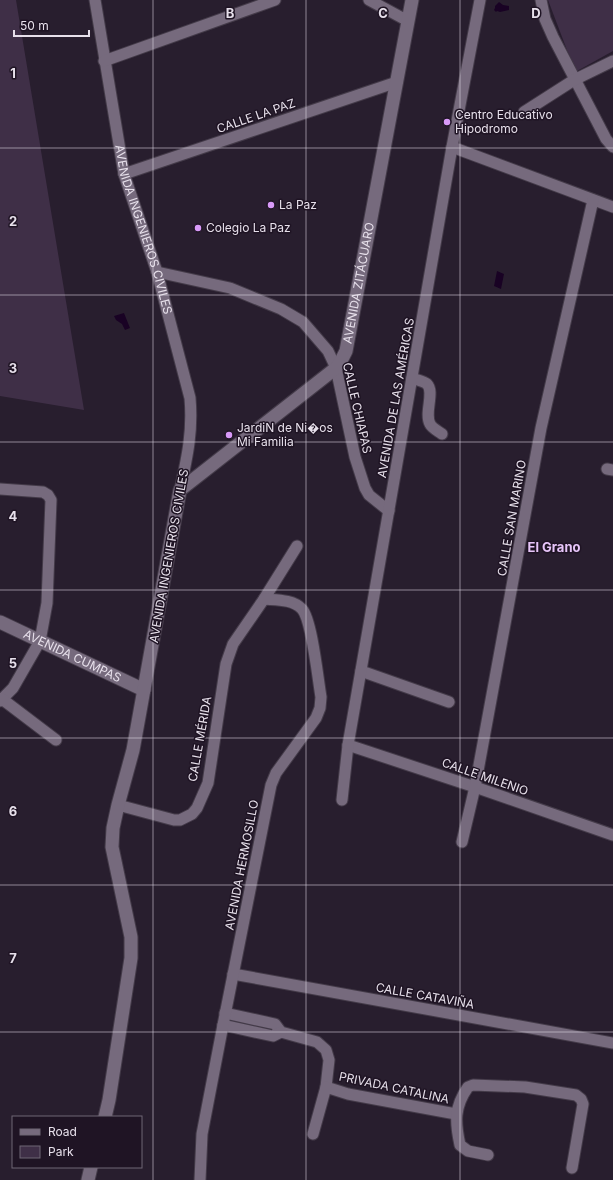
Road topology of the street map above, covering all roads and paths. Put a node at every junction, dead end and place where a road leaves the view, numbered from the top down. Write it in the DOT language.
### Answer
graph roads {
  1 [pos="95,0"];
  2 [pos="275,0"];
  3 [pos="368,0"];
  4 [pos="412,0"];
  5 [pos="480,0"];
  6 [pos="541,0"];
  7 [pos="408,21"];
  8 [pos="104,61"];
  9 [pos="613,61"];
  10 [pos="574,80"];
  11 [pos="397,82"];
  12 [pos="524,112"];
  13 [pos="452,147"];
  14 [pos="613,147"];
  15 [pos="124,174"];
  16 [pos="593,200"];
  17 [pos="613,207"];
  18 [pos="157,272"];
  19 [pos="336,368"];
  20 [pos="412,378"];
  21 [pos="442,434"];
  22 [pos="0,489"];
  23 [pos="180,490"];
  24 [pos="389,511"];
  25 [pos="297,546"];
  26 [pos="264,599"];
  27 [pos="0,622"];
  28 [pos="40,641"];
  29 [pos="361,671"];
  30 [pos="144,690"];
  31 [pos="1,700"];
  32 [pos="449,702"];
  33 [pos="56,740"];
  34 [pos="348,745"];
  35 [pos="475,787"];
  36 [pos="342,800"];
  37 [pos="118,805"];
  38 [pos="613,835"];
  39 [pos="462,842"];
  40 [pos="233,974"];
  41 [pos="225,1014"];
  42 [pos="222,1025"];
  43 [pos="281,1032"];
  44 [pos="613,1043"];
  45 [pos="326,1087"];
  46 [pos="456,1114"];
  47 [pos="105,1116"];
  48 [pos="313,1134"];
  49 [pos="488,1155"];
  50 [pos="91,1168"];
  51 [pos="572,1168"];
  52 [pos="88,1180"];
  53 [pos="200,1180"];
  1 -- 8 [label="street, AVENIDA INGENIEROS CIVILES"];
  2 -- 8 [label="street"];
  3 -- 7 [label="street"];
  4 -- 7 [label="street, AVENIDA ZITÁCUARO"];
  5 -- 13 [label="street, AVENIDA DE LAS AMÉRICAS"];
  6 -- 10 [label="street"];
  7 -- 11 [label="street, AVENIDA ZITÁCUARO"];
  8 -- 15 [label="street, AVENIDA INGENIEROS CIVILES"];
  9 -- 10 [label="street"];
  10 -- 12 [label="street"];
  10 -- 14 [label="street"];
  11 -- 15 [label="street, CALLE LA PAZ"];
  11 -- 19 [label="street, AVENIDA ZITÁCUARO"];
  13 -- 16 [label="street"];
  13 -- 20 [label="street, AVENIDA DE LAS AMÉRICAS"];
  15 -- 18 [label="street, AVENIDA INGENIEROS CIVILES"];
  16 -- 17 [label="street"];
  16 -- 35 [label="street, CALLE SAN MARINO"];
  18 -- 19 [label="street, CALLE CHIAPAS"];
  18 -- 23 [label="street, AVENIDA INGENIEROS CIVILES"];
  19 -- 23 [label="street, AVENIDA ZITÁCUARO"];
  19 -- 24 [label="street, CALLE CHIAPAS"];
  20 -- 21 [label="street"];
  20 -- 24 [label="street, AVENIDA DE LAS AMÉRICAS"];
  22 -- 28 [label="street"];
  23 -- 30 [label="street, AVENIDA INGENIEROS CIVILES"];
  24 -- 29 [label="street, AVENIDA DE LAS AMÉRICAS"];
  25 -- 26 [label="street, CALLE MÉRIDA"];
  26 -- 37 [label="street, CALLE MÉRIDA"];
  26 -- 40 [label="street, AVENIDA HERMOSILLO"];
  27 -- 28 [label="street, AVENIDA CUMPAS"];
  28 -- 30 [label="street, AVENIDA CUMPAS"];
  28 -- 31 [label="street"];
  29 -- 32 [label="street"];
  29 -- 34 [label="street, AVENIDA DE LAS AMÉRICAS"];
  30 -- 37 [label="street, AVENIDA INGENIEROS CIVILES"];
  31 -- 33 [label="street"];
  34 -- 35 [label="street, CALLE MILENIO"];
  34 -- 36 [label="street, AVENIDA DE LAS AMÉRICAS"];
  35 -- 38 [label="street, CALLE MILENIO"];
  35 -- 39 [label="street, CALLE SAN MARINO"];
  37 -- 47 [label="street, AVENIDA INGENIEROS CIVILES"];
  40 -- 41 [label="street, AVENIDA HERMOSILLO"];
  40 -- 44 [label="street, CALLE CATAVIÑA"];
  41 -- 42 [label="street, AVENIDA HERMOSILLO"];
  41 -- 43 [label="street, PRIVADA CATALINA"];
  42 -- 43 [label="street, PRIVADA CATALINA"];
  42 -- 53 [label="street, AVENIDA HERMOSILLO"];
  43 -- 45 [label="street, PRIVADA CATALINA"];
  45 -- 46 [label="street, PRIVADA CATALINA"];
  45 -- 48 [label="street, PRIVADA CATALINA"];
  46 -- 49 [label="street"];
  46 -- 51 [label="street, PRIVADA CATALINA"];
  50 -- 52 [label="street"];
}
